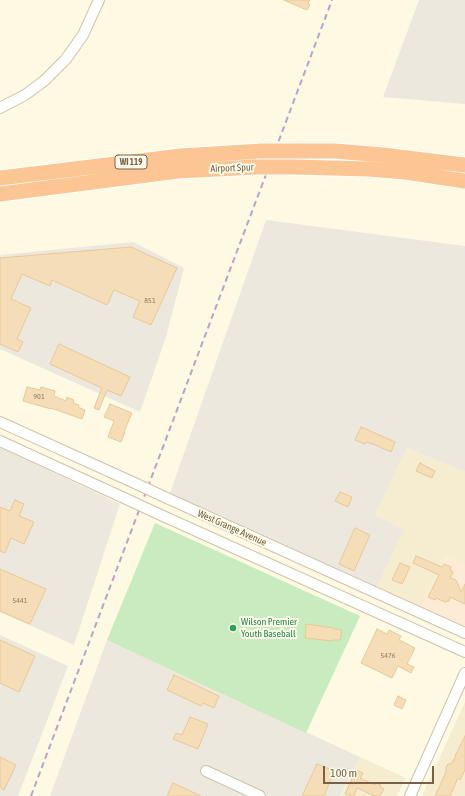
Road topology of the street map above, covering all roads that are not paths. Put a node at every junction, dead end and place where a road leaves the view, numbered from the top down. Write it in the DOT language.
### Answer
graph roads {
  1 [pos="99,0"];
  2 [pos="0,108"];
  3 [pos="465,165"];
  4 [pos="0,178"];
  5 [pos="465,181"];
  6 [pos="0,194"];
  7 [pos="0,422"];
  8 [pos="0,441"];
  9 [pos="314,565"];
  10 [pos="307,581"];
  11 [pos="417,612"];
  12 [pos="410,627"];
  13 [pos="465,634"];
  14 [pos="465,652"];
  15 [pos="465,673"];
  16 [pos="206,771"];
  17 [pos="260,796"];
  18 [pos="410,796"];
  1 -- 2 [label="street"];
  3 -- 4 [label="highway, Airport Spur / WI 119, bridge"];
  5 -- 6 [label="highway, Airport Spur / WI 119, bridge"];
  7 -- 9 [label="street, West Grange Avenue, bridge"];
  8 -- 10 [label="street, West Grange Avenue, bridge"];
  9 -- 10 [label="street"];
  9 -- 11 [label="street, West Grange Avenue"];
  10 -- 12 [label="street, West Grange Avenue"];
  11 -- 12 [label="street"];
  11 -- 13 [label="street, West Grange Avenue"];
  12 -- 14 [label="street, West Grange Avenue"];
  15 -- 18 [label="street"];
  16 -- 17 [label="street"];
}
